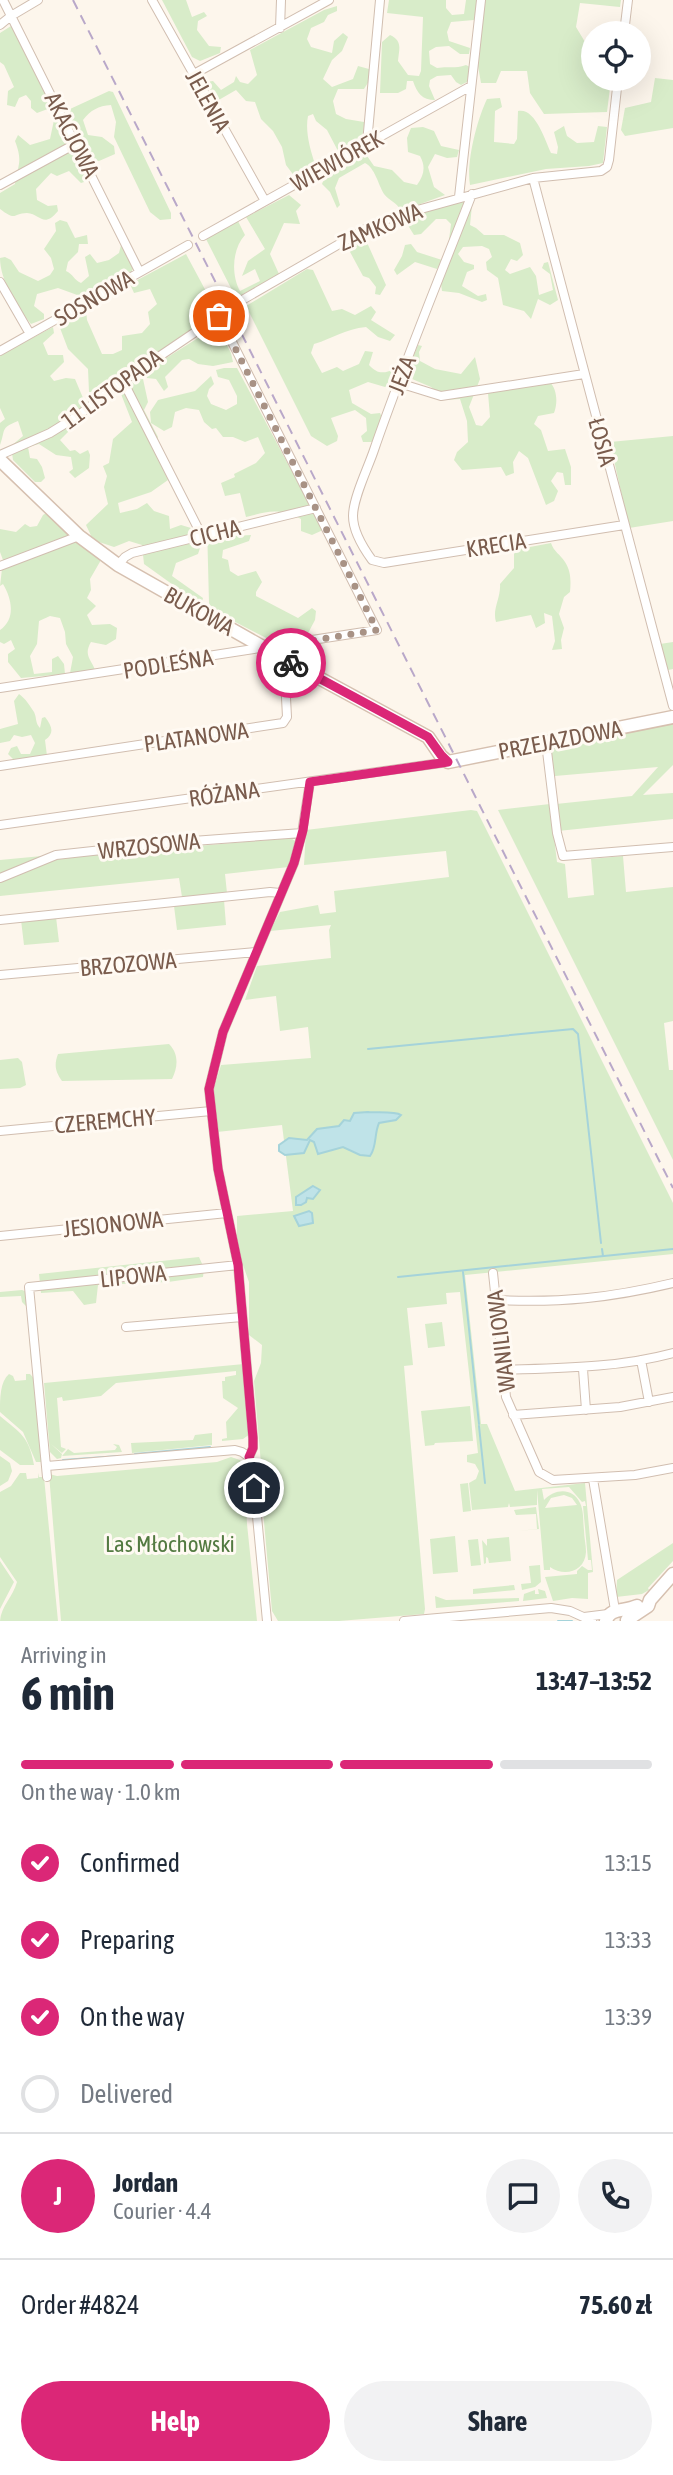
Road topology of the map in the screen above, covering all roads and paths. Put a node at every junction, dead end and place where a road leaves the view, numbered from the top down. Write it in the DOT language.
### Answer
graph roads {
  1 [pos="3,0"];
  2 [pos="38,0"];
  3 [pos="152,0"];
  4 [pos="281,0"];
  5 [pos="329,0"];
  6 [pos="380,0"];
  7 [pos="481,0"];
  8 [pos="628,0"];
  9 [pos="11,16"];
  10 [pos="625,21"];
  11 [pos="0,25"];
  12 [pos="280,28"];
  13 [pos="194,74"];
  14 [pos="471,86"];
  15 [pos="616,91"];
  16 [pos="77,143"];
  17 [pos="367,144"];
  18 [pos="534,178"];
  19 [pos="0,185"];
  20 [pos="472,194"];
  21 [pos="459,197"];
  22 [pos="265,201"];
  23 [pos="203,236"];
  24 [pos="188,245"];
  25 [pos="139,271"];
  26 [pos="0,282"];
  27 [pos="237,303"];
  28 [pos="30,334"];
  29 [pos="0,351"];
  30 [pos="584,374"];
  31 [pos="123,381"];
  32 [pos="400,383"];
  33 [pos="0,457"];
  34 [pos="316,508"];
  35 [pos="624,525"];
  36 [pos="79,536"];
  37 [pos="202,536"];
  38 [pos="370,557"];
  39 [pos="118,565"];
  40 [pos="0,566"];
  41 [pos="266,648"];
  42 [pos="284,659"];
  43 [pos="0,688"];
  44 [pos="673,706"];
  45 [pos="673,717"];
  46 [pos="546,743"];
  47 [pos="448,762"];
  48 [pos="0,766"];
  49 [pos="310,782"];
  50 [pos="0,825"];
  51 [pos="302,833"];
  52 [pos="673,847"];
  53 [pos="0,878"];
  54 [pos="280,893"];
  55 [pos="0,920"];
  56 [pos="256,952"];
  57 [pos="0,975"];
  58 [pos="211,1111"];
  59 [pos="0,1131"];
  60 [pos="227,1213"];
  61 [pos="0,1236"];
  62 [pos="238,1265"];
  63 [pos="493,1273"];
  64 [pos="673,1283"];
  65 [pos="496,1300"];
  66 [pos="243,1317"];
  67 [pos="126,1327"];
  68 [pos="673,1353"];
  69 [pos="642,1360"];
  70 [pos="583,1369"];
  71 [pos="503,1370"];
  72 [pos="673,1397"];
  73 [pos="649,1402"];
  74 [pos="586,1410"];
  75 [pos="513,1415"];
  76 [pos="249,1457"];
  77 [pos="47,1466"];
  78 [pos="673,1468"];
  79 [pos="47,1477"];
  80 [pos="593,1479"];
  81 [pos="673,1574"];
  82 [pos="617,1617"];
  83 [pos="588,1619"];
  84 [pos="267,1621"];
  85 [pos="404,1621"];
  1 -- 9 [label="street, AKACJOWA"];
  2 -- 9 [label="street"];
  3 -- 13 [label="street, JELENIA"];
  4 -- 12 [label="street"];
  5 -- 12 [label="street"];
  6 -- 17 [label="street"];
  7 -- 14 [label="street"];
  8 -- 10 [label="street"];
  9 -- 11 [label="street"];
  9 -- 16 [label="street, AKACJOWA"];
  12 -- 13 [label="street"];
  13 -- 22 [label="street, JELENIA"];
  14 -- 17 [label="street, WIEWIÓREK"];
  14 -- 21 [label="street"];
  15 -- 18 [label="street, ZAMKOWA"];
  16 -- 19 [label="street"];
  16 -- 25 [label="street, AKACJOWA"];
  17 -- 22 [label="street, WIEWIÓREK"];
  18 -- 20 [label="street, ZAMKOWA"];
  18 -- 30 [label="street, ŁOSIA"];
  20 -- 21 [label="street, ZAMKOWA"];
  20 -- 32 [label="street, JEŻA"];
  21 -- 27 [label="street, ZAMKOWA"];
  22 -- 23 [label="street, WIEWIÓREK"];
  24 -- 25 [label="street, SOSNOWA"];
  25 -- 28 [label="street, SOSNOWA"];
  26 -- 28 [label="street"];
  28 -- 29 [label="street, SOSNOWA"];
  30 -- 32 [label="street"];
  30 -- 35 [label="street, ŁOSIA"];
  31 -- 33 [label="street, 11 LISTOPADA"];
  31 -- 34 [label="street, 11 LISTOPADA"];
  31 -- 37 [label="street"];
  32 -- 38 [label="street, JEŻA"];
  33 -- 36 [label="street, BUKOWA"];
  34 -- 37 [label="street, CICHA"];
  34 -- 41 [label="street, PODLEŚNA"];
  35 -- 38 [label="street, KRECIA"];
  35 -- 44 [label="street, ŁOSIA"];
  36 -- 39 [label="street, BUKOWA"];
  36 -- 40 [label="street"];
  37 -- 39 [label="street, CICHA"];
  39 -- 41 [label="street, BUKOWA"];
  41 -- 42 [label="street, BUKOWA"];
  41 -- 43 [label="street, PODLEŚNA"];
  42 -- 47 [label="street, BUKOWA"];
  42 -- 48 [label="street, PLATANOWA"];
  45 -- 46 [label="street, PRZEJAZDOWA"];
  46 -- 47 [label="street, PRZEJAZDOWA"];
  46 -- 52 [label="street"];
  47 -- 49 [label="street, RÓŻANA"];
  49 -- 50 [label="street, RÓŻANA"];
  49 -- 51 [label="street"];
  51 -- 53 [label="street, WRZOSOWA"];
  51 -- 54 [label="street"];
  54 -- 55 [label="street"];
  54 -- 56 [label="street"];
  56 -- 57 [label="street, BRZOZOWA"];
  56 -- 58 [label="street"];
  58 -- 59 [label="street, CZEREMCHY"];
  58 -- 60 [label="street"];
  60 -- 61 [label="street, JESIONOWA"];
  60 -- 62 [label="street"];
  62 -- 66 [label="street"];
  62 -- 77 [label="street, LIPOWA"];
  63 -- 65 [label="street, WANILIOWA"];
  64 -- 65 [label="street"];
  65 -- 71 [label="street, WANILIOWA"];
  66 -- 67 [label="street"];
  66 -- 76 [label="street"];
  68 -- 69 [label="street"];
  69 -- 70 [label="street"];
  69 -- 73 [label="street"];
  70 -- 71 [label="street"];
  70 -- 74 [label="street"];
  71 -- 75 [label="street, WANILIOWA"];
  72 -- 73 [label="street"];
  73 -- 74 [label="street"];
  74 -- 75 [label="street"];
  75 -- 80 [label="street, WANILIOWA"];
  76 -- 77 [label="street"];
  76 -- 84 [label="street"];
  77 -- 79 [label="street"];
  78 -- 80 [label="street, WANILIOWA"];
  80 -- 82 [label="street"];
  81 -- 82 [label="street"];
  82 -- 83 [label="street"];
  83 -- 85 [label="street"];
}
